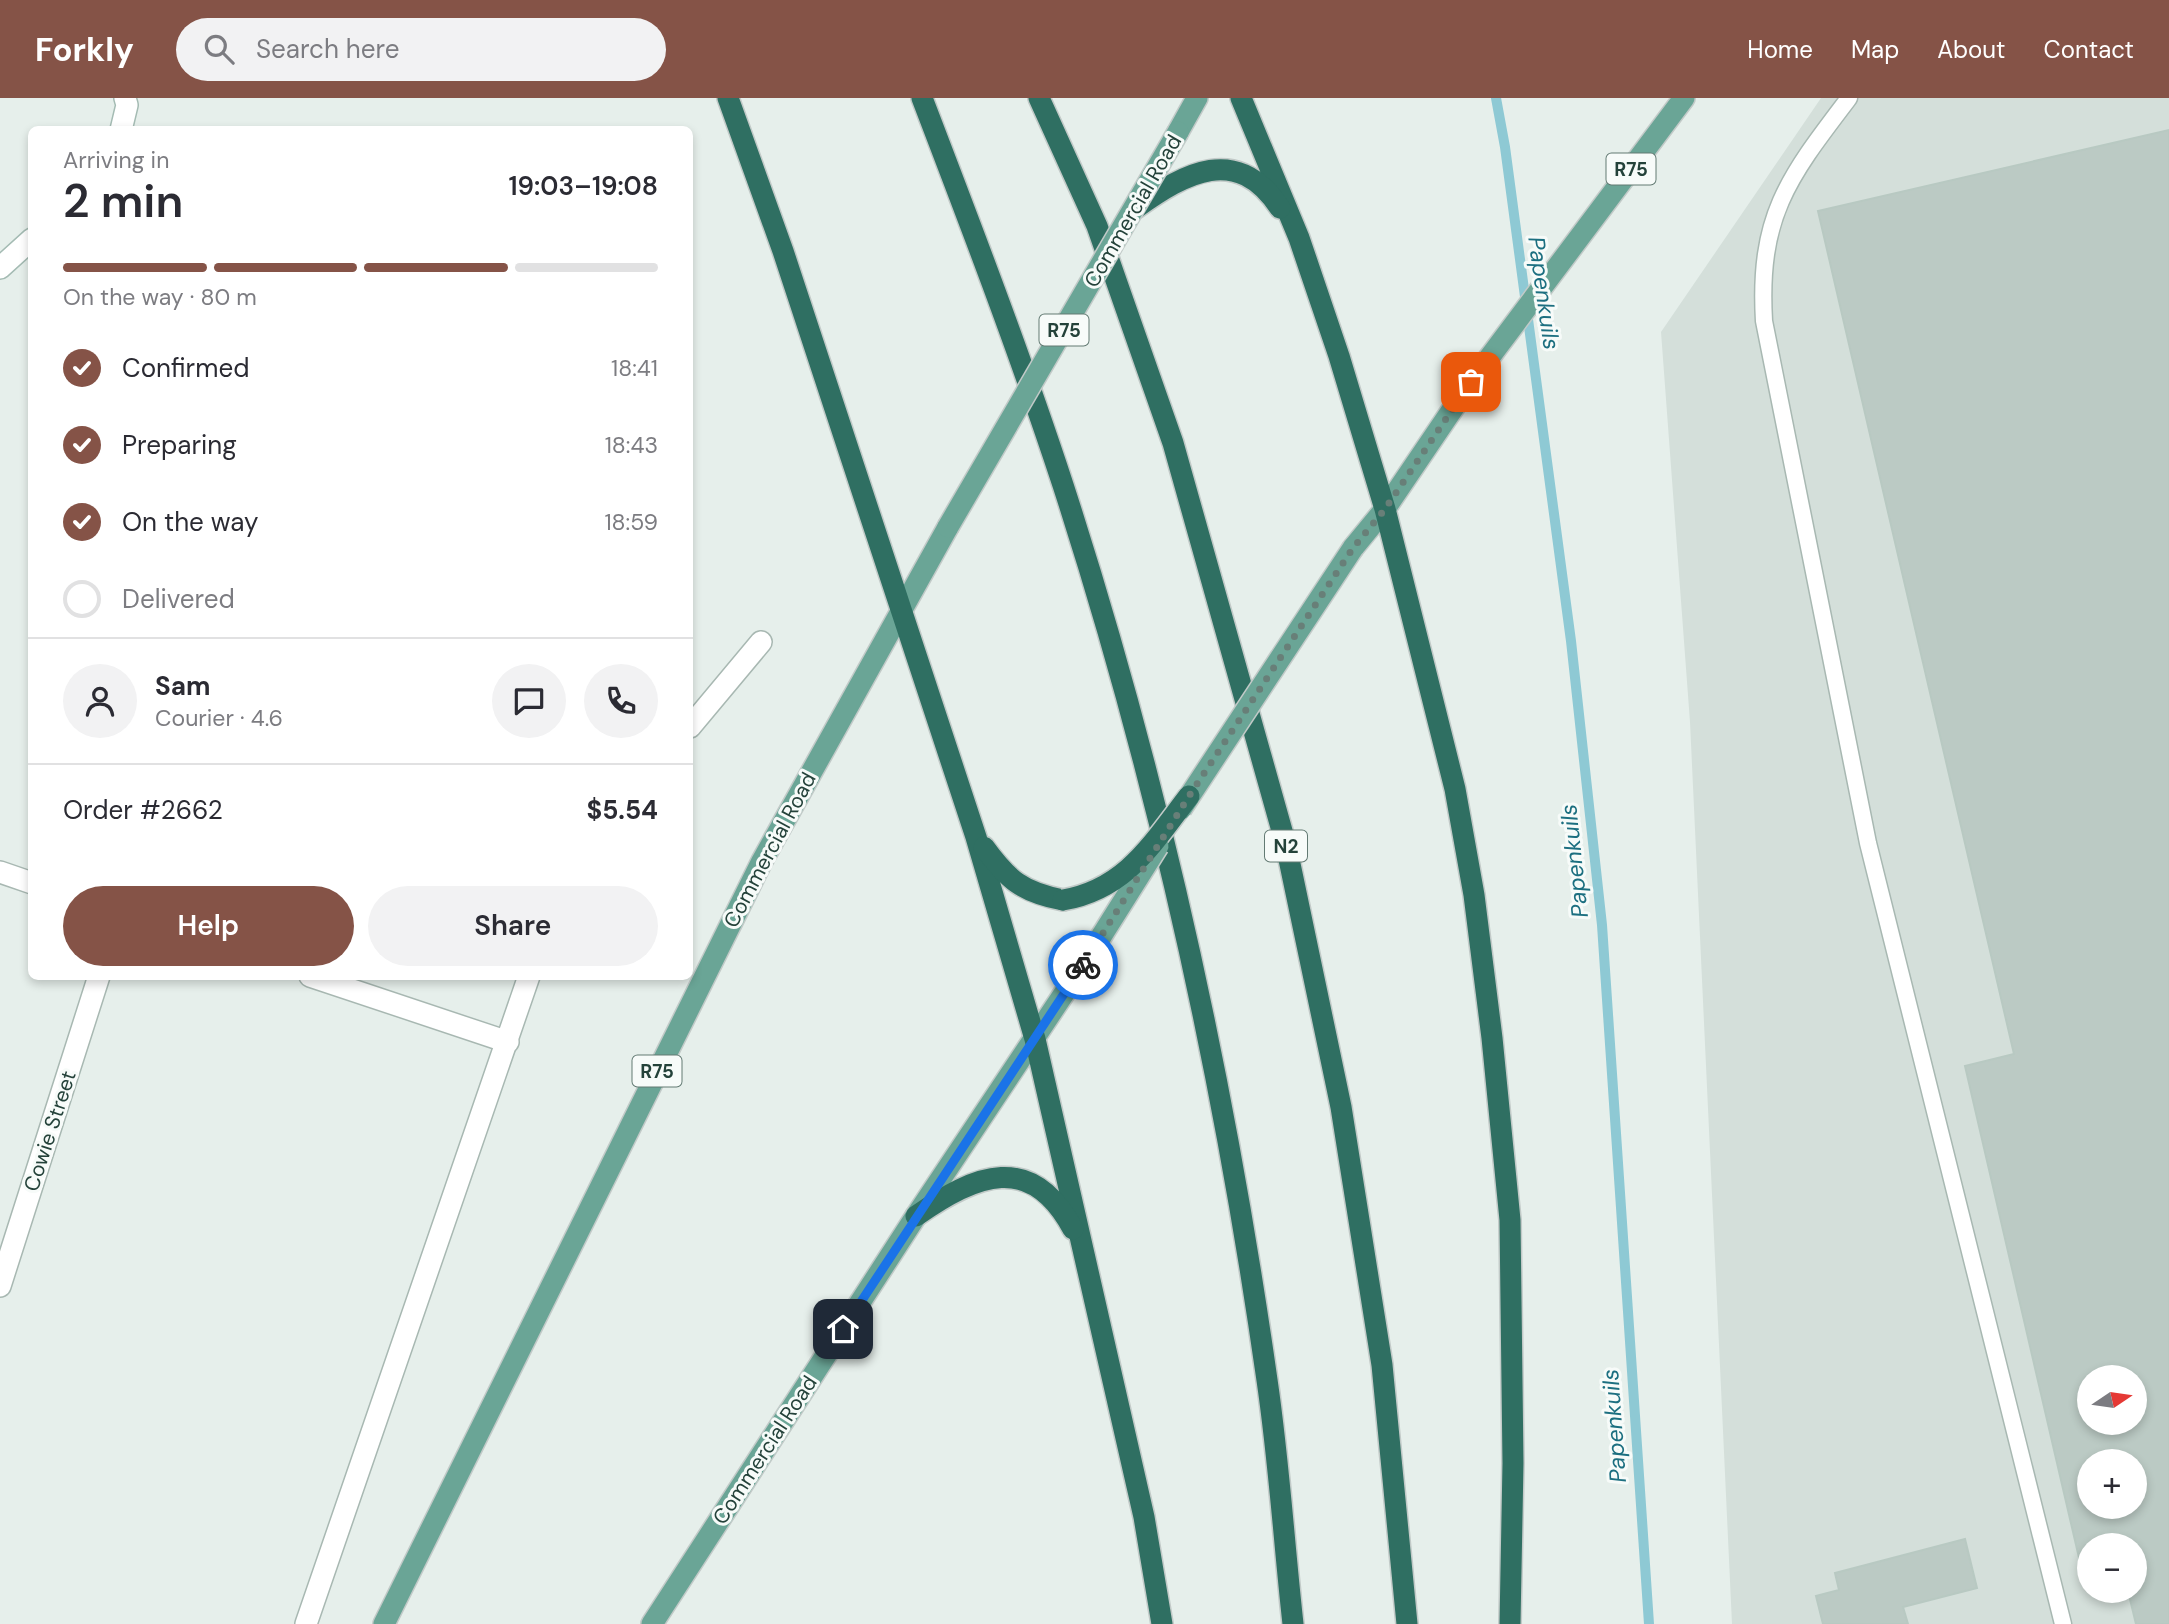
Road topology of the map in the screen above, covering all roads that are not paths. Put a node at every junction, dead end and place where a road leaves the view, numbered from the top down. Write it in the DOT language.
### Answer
graph roads {
  1 [pos="728,98"];
  2 [pos="922,98"];
  3 [pos="1040,98"];
  4 [pos="1196,98"];
  5 [pos="1241,98"];
  6 [pos="1684,98"];
  7 [pos="1849,98"];
  8 [pos="128,100"];
  9 [pos="122,126"];
  10 [pos="1136,208"];
  11 [pos="1299,238"];
  12 [pos="28,243"];
  13 [pos="0,268"];
  14 [pos="1385,509"];
  15 [pos="902,610"];
  16 [pos="761,642"];
  17 [pos="693,723"];
  18 [pos="1189,796"];
  19 [pos="976,837"];
  20 [pos="0,872"];
  21 [pos="28,882"];
  22 [pos="98,980"];
  23 [pos="322,980"];
  24 [pos="528,980"];
  25 [pos="1035,1039"];
  26 [pos="508,1042"];
  27 [pos="916,1216"];
  28 [pos="1085,1253"];
  29 [pos="0,1286"];
  30 [pos="306,1624"];
  31 [pos="384,1624"];
  32 [pos="652,1624"];
  33 [pos="1162,1624"];
  34 [pos="1293,1624"];
  35 [pos="1407,1624"];
  36 [pos="1510,1624"];
  37 [pos="2063,1624"];
  1 -- 15 [label="highway"];
  2 -- 34 [label="highway"];
  3 -- 35 [label="highway, N2"];
  4 -- 10 [label="main road, Commercial Road / R75, bridge"];
  5 -- 11 [label="highway"];
  6 -- 14 [label="main road, Commercial Road / R75"];
  7 -- 37 [label="lane"];
  8 -- 9 [label="street"];
  10 -- 11 [label="highway"];
  10 -- 15 [label="main road, Commercial Road / R75, bridge"];
  11 -- 14 [label="highway"];
  12 -- 13 [label="street"];
  14 -- 18 [label="main road, Commercial Road / R75, bridge"];
  14 -- 36 [label="highway"];
  15 -- 19 [label="highway"];
  15 -- 31 [label="main road, Commercial Road / R75"];
  16 -- 17 [label="street"];
  18 -- 19 [label="highway, bridge"];
  18 -- 25 [label="main road, Commercial Road / R75, bridge"];
  19 -- 25 [label="highway"];
  20 -- 21 [label="street"];
  22 -- 29 [label="street, Cowie Street"];
  23 -- 26 [label="street"];
  24 -- 26 [label="street"];
  25 -- 27 [label="main road, Commercial Road / R75"];
  25 -- 28 [label="highway"];
  26 -- 30 [label="street"];
  27 -- 28 [label="highway"];
  27 -- 32 [label="main road, Commercial Road / R75"];
  28 -- 33 [label="highway"];
}
